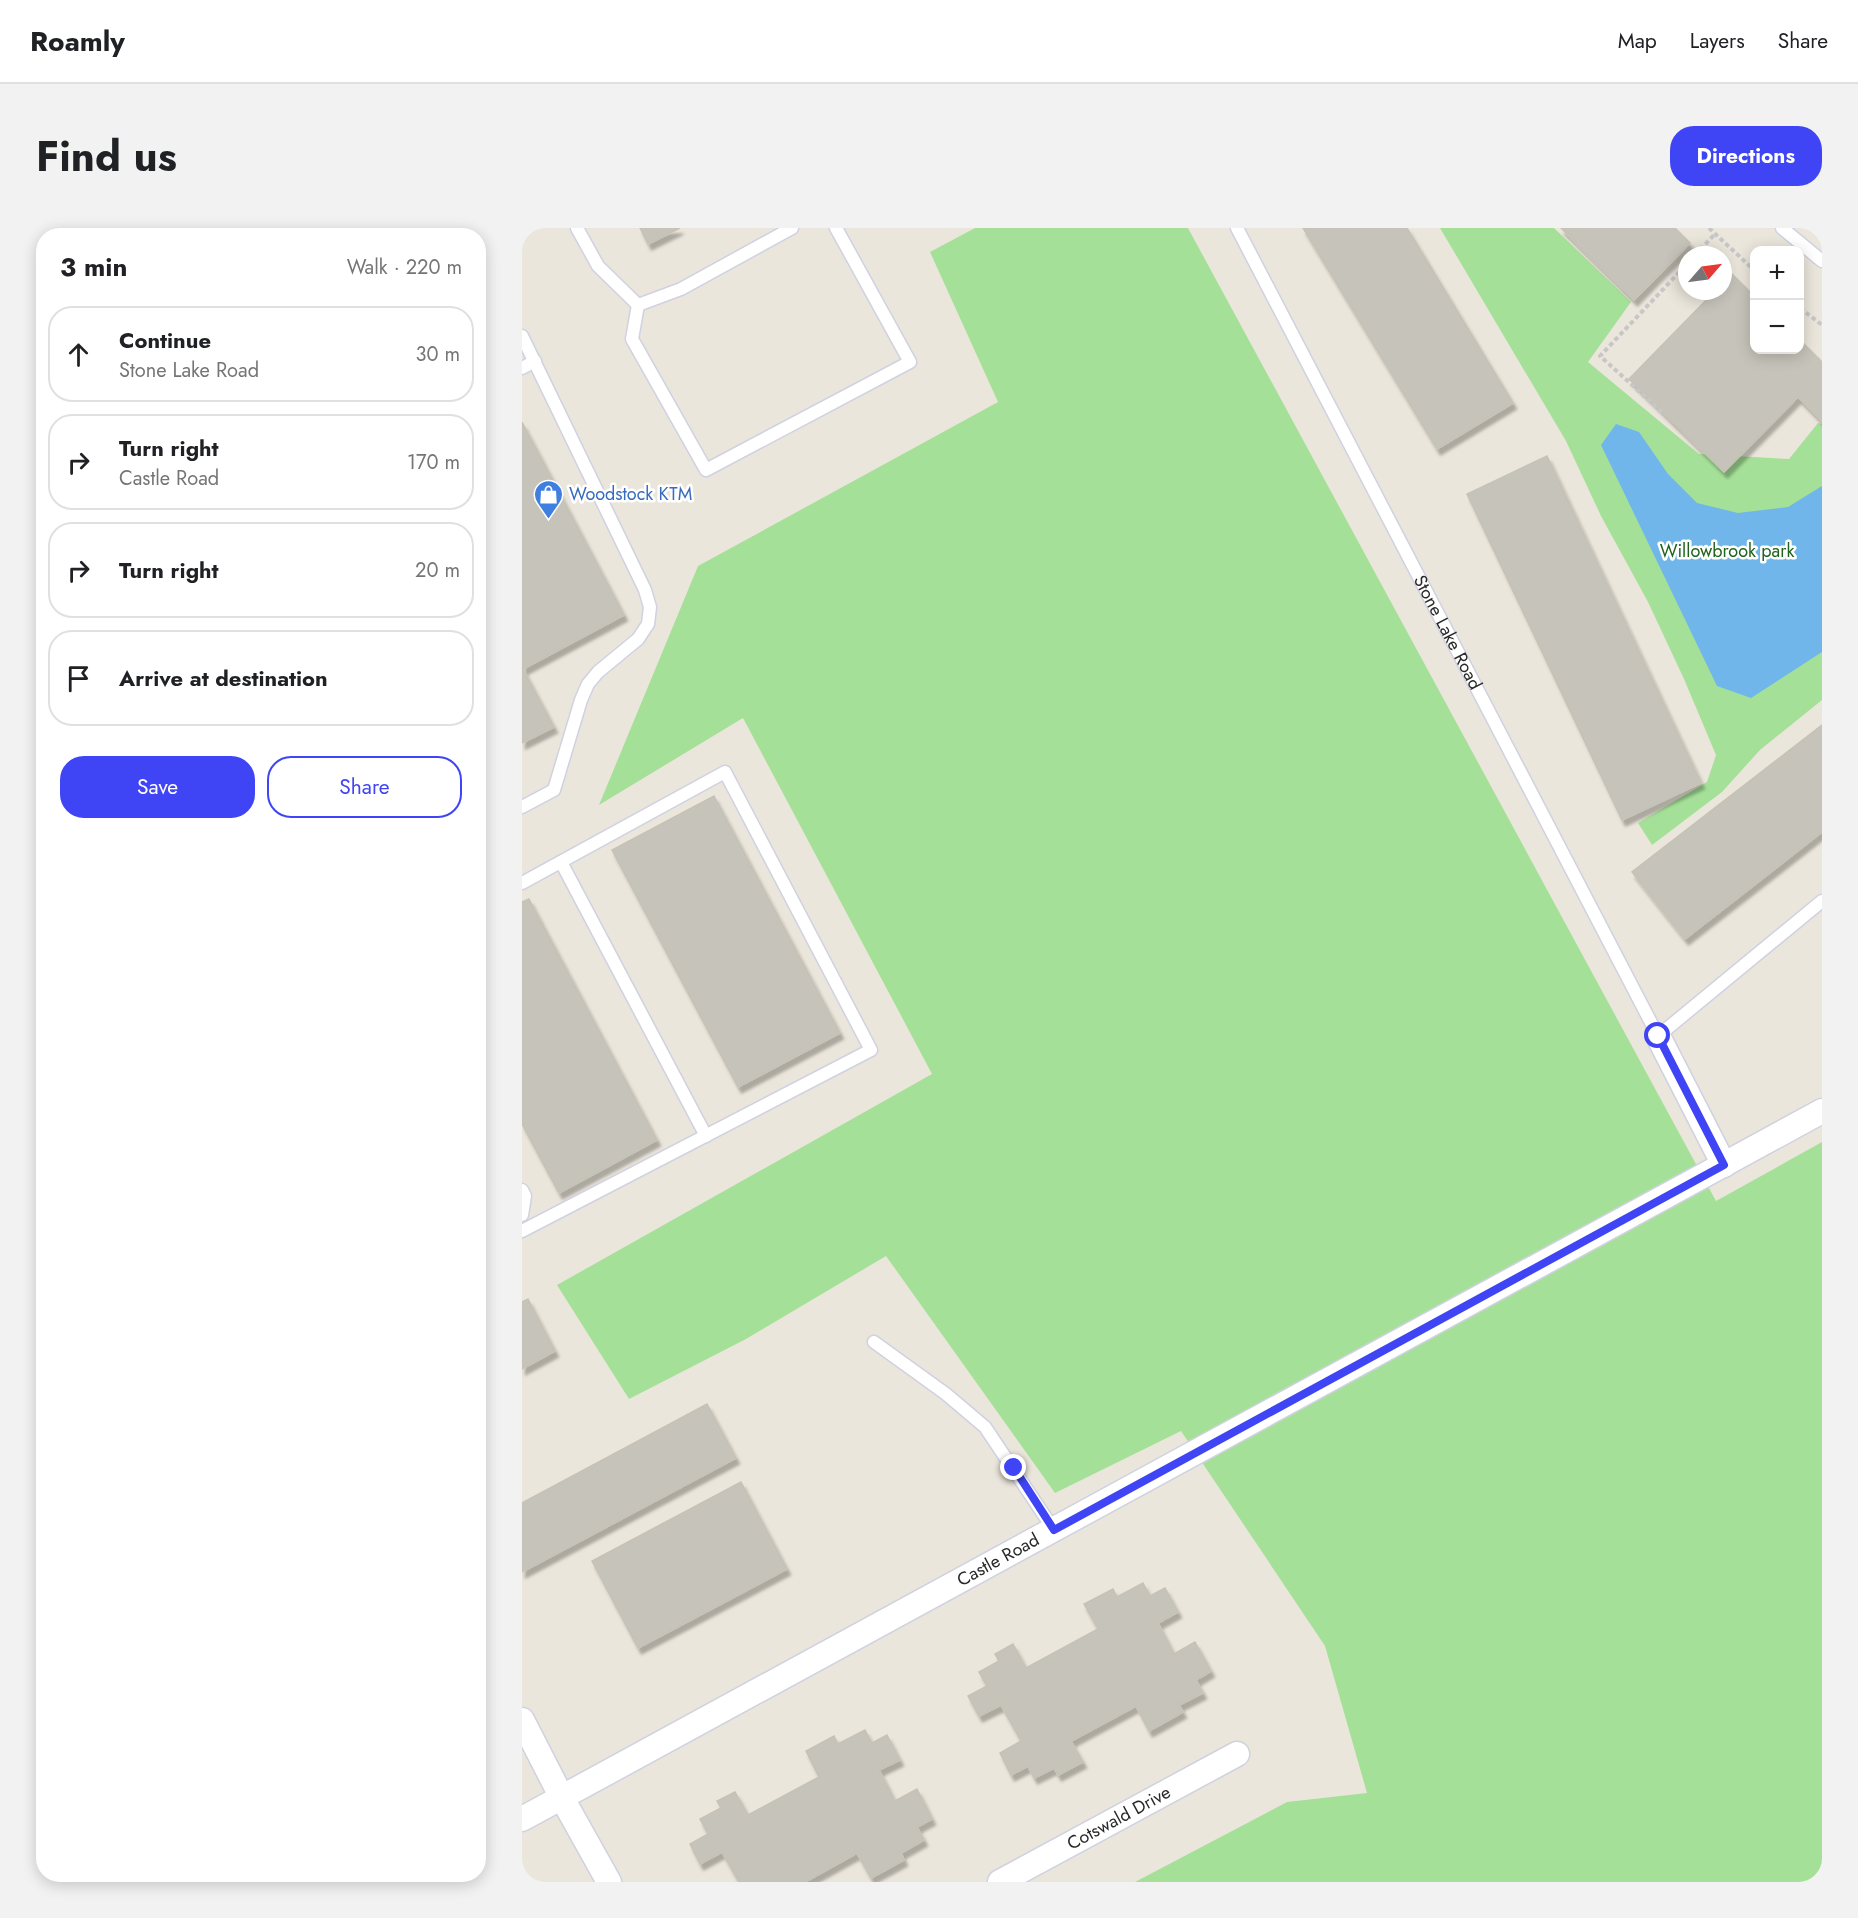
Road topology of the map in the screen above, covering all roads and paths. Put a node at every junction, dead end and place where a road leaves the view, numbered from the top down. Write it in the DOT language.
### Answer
graph roads {
  1 [pos="577,228"];
  2 [pos="792,228"];
  3 [pos="836,228"];
  4 [pos="1237,228"];
  5 [pos="1709,228"];
  6 [pos="1782,228"];
  7 [pos="1715,234"];
  8 [pos="1704,246"];
  9 [pos="1822,261"];
  10 [pos="1750,266"];
  11 [pos="1678,274"];
  12 [pos="638,305"];
  13 [pos="1804,311"];
  14 [pos="1822,325"];
  15 [pos="522,336"];
  16 [pos="535,361"];
  17 [pos="522,368"];
  18 [pos="1662,412"];
  19 [pos="522,807"];
  20 [pos="561,862"];
  21 [pos="522,883"];
  22 [pos="1822,901"];
  23 [pos="1658,1036"];
  24 [pos="1822,1111"];
  25 [pos="706,1136"];
  26 [pos="1724,1165"];
  27 [pos="522,1190"];
  28 [pos="522,1215"];
  29 [pos="522,1231"];
  30 [pos="873,1342"];
  31 [pos="1054,1530"];
  32 [pos="522,1720"];
  33 [pos="1237,1754"];
  34 [pos="562,1798"];
  35 [pos="522,1819"];
  36 [pos="609,1882"];
  37 [pos="1000,1882"];
  1 -- 12 [label="lane"];
  2 -- 12 [label="lane"];
  3 -- 12 [label="lane"];
  4 -- 23 [label="lane, Stone Lake Road"];
  5 -- 7 [label="path"];
  6 -- 9 [label="lane"];
  7 -- 8 [label="path"];
  7 -- 10 [label="path"];
  11 -- 18 [label="path"];
  13 -- 14 [label="path"];
  15 -- 16 [label="lane"];
  16 -- 17 [label="lane"];
  16 -- 19 [label="lane"];
  20 -- 21 [label="lane"];
  20 -- 25 [label="lane"];
  20 -- 25 [label="lane"];
  22 -- 23 [label="lane"];
  23 -- 26 [label="street, Stone Lake Road"];
  24 -- 26 [label="street, Castle Road"];
  25 -- 29 [label="lane"];
  26 -- 31 [label="street, Castle Road"];
  27 -- 28 [label="lane"];
  30 -- 31 [label="lane"];
  31 -- 34 [label="street, Castle Road"];
  32 -- 34 [label="street"];
  33 -- 37 [label="street, Cotswald Drive"];
  34 -- 35 [label="street, Castle Road"];
  34 -- 36 [label="street"];
}
